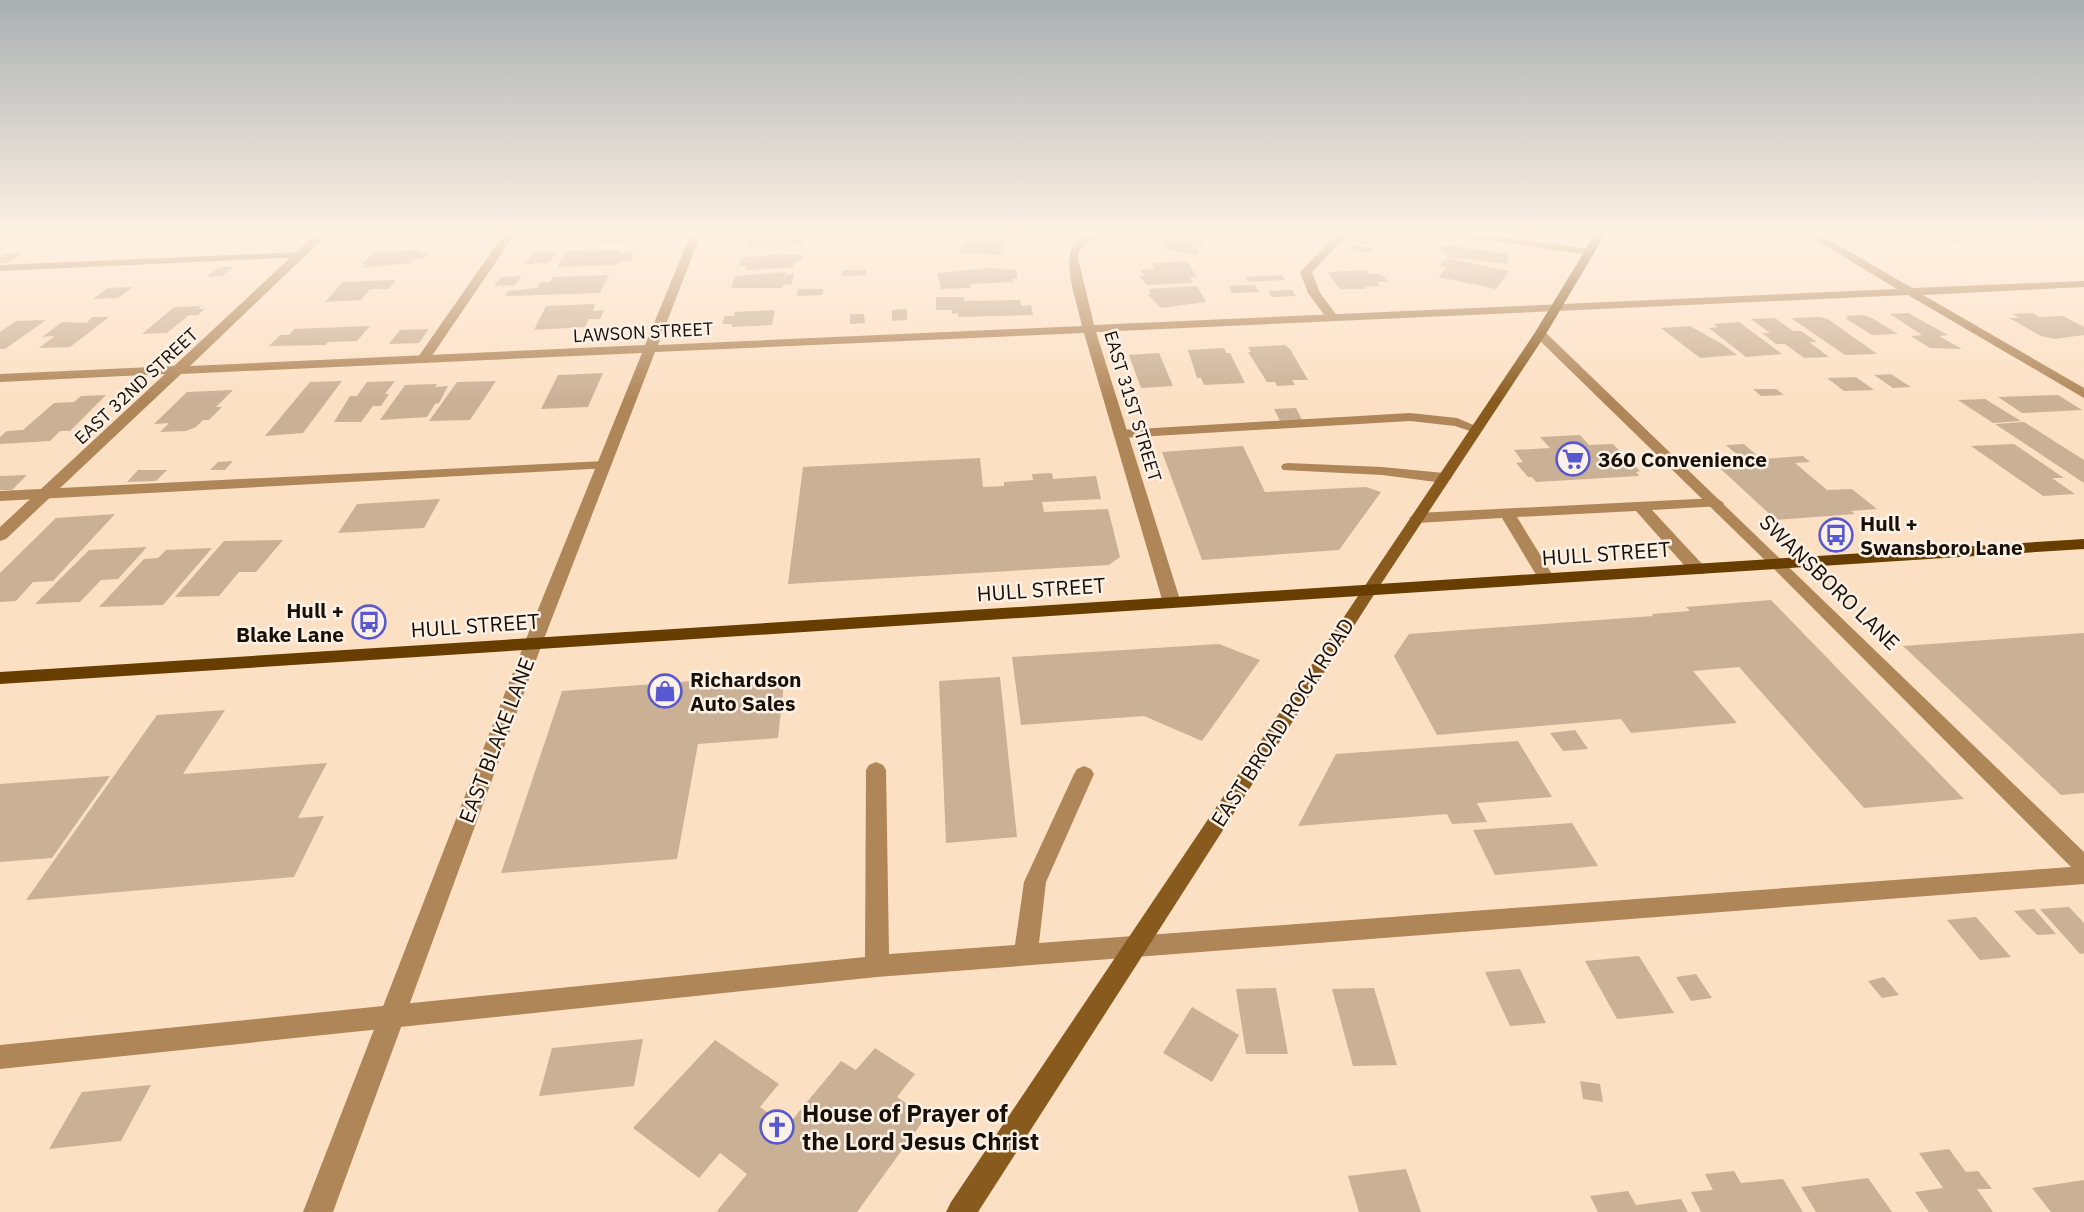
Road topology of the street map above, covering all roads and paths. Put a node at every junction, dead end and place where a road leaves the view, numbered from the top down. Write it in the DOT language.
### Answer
graph roads {
  1 [pos="268,288"];
  2 [pos="473,288"];
  3 [pos="675,288"];
  4 [pos="1080,288"];
  5 [pos="1312,288"];
  6 [pos="1569,288"];
  7 [pos="1903,288"];
  8 [pos="2007,288"];
  9 [pos="1911,292"];
  10 [pos="1557,308"];
  11 [pos="1332,317"];
  12 [pos="1089,328"];
  13 [pos="1540,334"];
  14 [pos="650,349"];
  15 [pos="422,359"];
  16 [pos="180,370"];
  17 [pos="0,378"];
  18 [pos="2084,394"];
  19 [pos="1476,429"];
  20 [pos="1121,434"];
  21 [pos="604,465"];
  22 [pos="1288,467"];
  23 [pos="1444,478"];
  24 [pos="47,493"];
  25 [pos="0,496"];
  26 [pos="1716,503"];
  27 [pos="1640,506"];
  28 [pos="1507,514"];
  29 [pos="1418,518"];
  30 [pos="0,536"];
  31 [pos="2084,544"];
  32 [pos="1780,565"];
  33 [pos="1698,570"];
  34 [pos="1547,579"];
  35 [pos="1368,590"];
  36 [pos="1172,603"];
  37 [pos="533,644"];
  38 [pos="0,678"];
  39 [pos="876,770"];
  40 [pos="1084,774"];
  41 [pos="2084,866"];
  42 [pos="2084,875"];
  43 [pos="1133,948"];
  44 [pos="1026,956"];
  45 [pos="877,966"];
  46 [pos="393,1015"];
  47 [pos="0,1057"];
  48 [pos="318,1212"];
  49 [pos="961,1212"];
  1 -- 16 [label="street, EAST 32ND STREET"];
  2 -- 15 [label="street"];
  3 -- 14 [label="street, EAST BLAKE LANE"];
  4 -- 12 [label="street, EAST 31ST STREET"];
  5 -- 11 [label="street"];
  6 -- 10 [label="main road, EAST BROAD ROCK ROAD"];
  7 -- 9 [label="street"];
  8 -- 9 [label="street, LAWSON STREET"];
  9 -- 10 [label="street, LAWSON STREET"];
  9 -- 18 [label="street"];
  10 -- 11 [label="street, LAWSON STREET"];
  10 -- 13 [label="main road, EAST BROAD ROCK ROAD"];
  11 -- 12 [label="street, LAWSON STREET"];
  12 -- 14 [label="street, LAWSON STREET"];
  12 -- 20 [label="street, EAST 31ST STREET"];
  13 -- 19 [label="main road, EAST BROAD ROCK ROAD"];
  13 -- 26 [label="street, SWANSBORO LANE"];
  14 -- 15 [label="street, LAWSON STREET"];
  14 -- 21 [label="street, EAST BLAKE LANE"];
  15 -- 16 [label="street, LAWSON STREET"];
  16 -- 17 [label="street, LAWSON STREET"];
  16 -- 24 [label="street, EAST 32ND STREET"];
  19 -- 20 [label="street"];
  19 -- 23 [label="main road, EAST BROAD ROCK ROAD"];
  20 -- 36 [label="street, EAST 31ST STREET"];
  21 -- 24 [label="street"];
  21 -- 37 [label="street, EAST BLAKE LANE"];
  22 -- 23 [label="street"];
  23 -- 29 [label="main road, EAST BROAD ROCK ROAD"];
  24 -- 25 [label="street"];
  24 -- 30 [label="street, EAST 32ND STREET"];
  26 -- 27 [label="street"];
  26 -- 32 [label="street, SWANSBORO LANE"];
  27 -- 28 [label="street"];
  27 -- 33 [label="street"];
  28 -- 29 [label="street"];
  28 -- 34 [label="street"];
  29 -- 35 [label="main road, EAST BROAD ROCK ROAD"];
  31 -- 32 [label="main road, HULL STREET"];
  32 -- 33 [label="main road, HULL STREET"];
  32 -- 41 [label="street, SWANSBORO LANE"];
  33 -- 34 [label="main road, HULL STREET"];
  34 -- 35 [label="main road, HULL STREET"];
  35 -- 36 [label="main road, HULL STREET"];
  35 -- 43 [label="main road, EAST BROAD ROCK ROAD"];
  36 -- 37 [label="main road, HULL STREET"];
  37 -- 38 [label="main road, HULL STREET"];
  37 -- 46 [label="street, EAST BLAKE LANE"];
  39 -- 45 [label="street"];
  40 -- 44 [label="street"];
  42 -- 43 [label="street"];
  43 -- 44 [label="street"];
  43 -- 49 [label="main road, EAST BROAD ROCK ROAD"];
  44 -- 45 [label="street"];
  45 -- 46 [label="street"];
  46 -- 47 [label="street"];
  46 -- 48 [label="street, EAST BLAKE LANE"];
}
